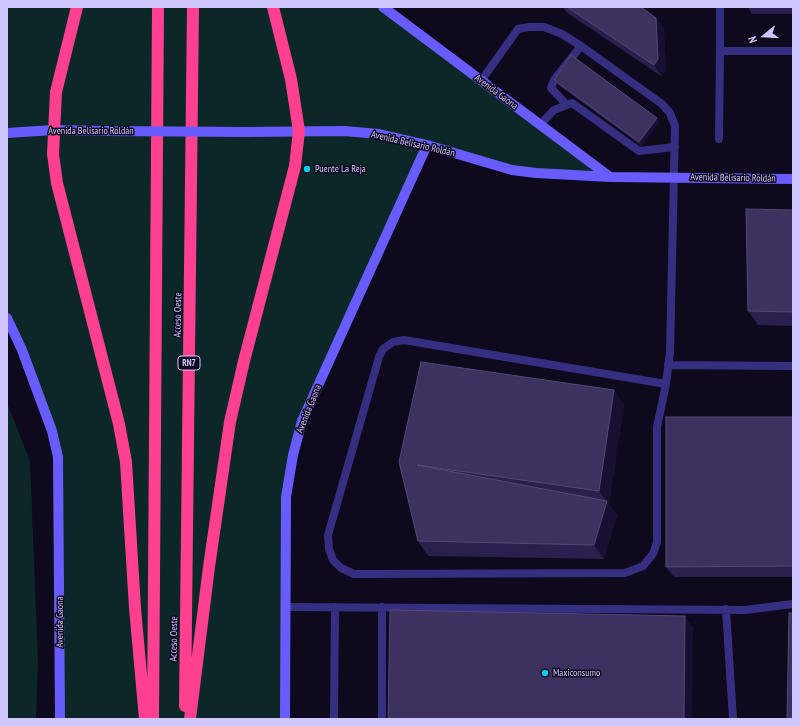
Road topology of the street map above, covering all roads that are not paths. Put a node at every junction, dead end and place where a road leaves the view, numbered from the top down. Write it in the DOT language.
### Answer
graph roads {
  1 [pos="77,7"];
  2 [pos="158,7"];
  3 [pos="193,7"];
  4 [pos="273,7"];
  5 [pos="383,7"];
  6 [pos="720,7"];
  7 [pos="581,46"];
  8 [pos="720,51"];
  9 [pos="793,51"];
  10 [pos="481,81"];
  11 [pos="567,105"];
  12 [pos="540,125"];
  13 [pos="53,130"];
  14 [pos="299,131"];
  15 [pos="7,132"];
  16 [pos="719,140"];
  17 [pos="427,145"];
  18 [pos="675,147"];
  19 [pos="610,177"];
  20 [pos="675,178"];
  21 [pos="793,179"];
  22 [pos="7,318"];
  23 [pos="668,365"];
  24 [pos="793,366"];
  25 [pos="666,384"];
  26 [pos="793,604"];
  27 [pos="286,606"];
  28 [pos="335,607"];
  29 [pos="382,607"];
  30 [pos="726,609"];
  31 [pos="60,719"];
  32 [pos="145,719"];
  33 [pos="153,719"];
  34 [pos="185,719"];
  35 [pos="190,719"];
  36 [pos="285,719"];
  37 [pos="334,719"];
  38 [pos="382,719"];
  39 [pos="733,719"];
  1 -- 13 [label="highway"];
  2 -- 33 [label="highway, Acceso Oeste"];
  3 -- 34 [label="highway, Acceso Oeste / RN7"];
  4 -- 14 [label="highway"];
  5 -- 10 [label="street, Avenida Gaona"];
  6 -- 8 [label="lane"];
  7 -- 10 [label="lane"];
  7 -- 11 [label="lane"];
  7 -- 18 [label="lane"];
  8 -- 9 [label="lane"];
  8 -- 16 [label="lane"];
  10 -- 12 [label="street, Avenida Gaona"];
  11 -- 12 [label="lane"];
  11 -- 18 [label="lane"];
  12 -- 19 [label="street, Avenida Gaona"];
  13 -- 14 [label="street, Avenida Belisario Roldán, bridge"];
  13 -- 15 [label="street, Avenida Belisario Roldán"];
  13 -- 32 [label="highway"];
  14 -- 17 [label="street, Avenida Belisario Roldán"];
  14 -- 35 [label="highway"];
  17 -- 19 [label="street, Avenida Belisario Roldán"];
  17 -- 27 [label="street, Avenida Gaona"];
  18 -- 20 [label="lane"];
  19 -- 20 [label="street, Avenida Belisario Roldán"];
  20 -- 21 [label="street, Avenida Belisario Roldán"];
  20 -- 23 [label="lane"];
  22 -- 31 [label="street, Avenida Gaona"];
  23 -- 24 [label="lane"];
  23 -- 25 [label="lane"];
  25 -- 25 [label="lane"];
  26 -- 30 [label="lane"];
  27 -- 28 [label="lane"];
  27 -- 36 [label="street, Avenida Gaona"];
  28 -- 29 [label="lane"];
  28 -- 37 [label="lane"];
  29 -- 30 [label="lane"];
  29 -- 38 [label="lane"];
  30 -- 39 [label="lane"];
}
